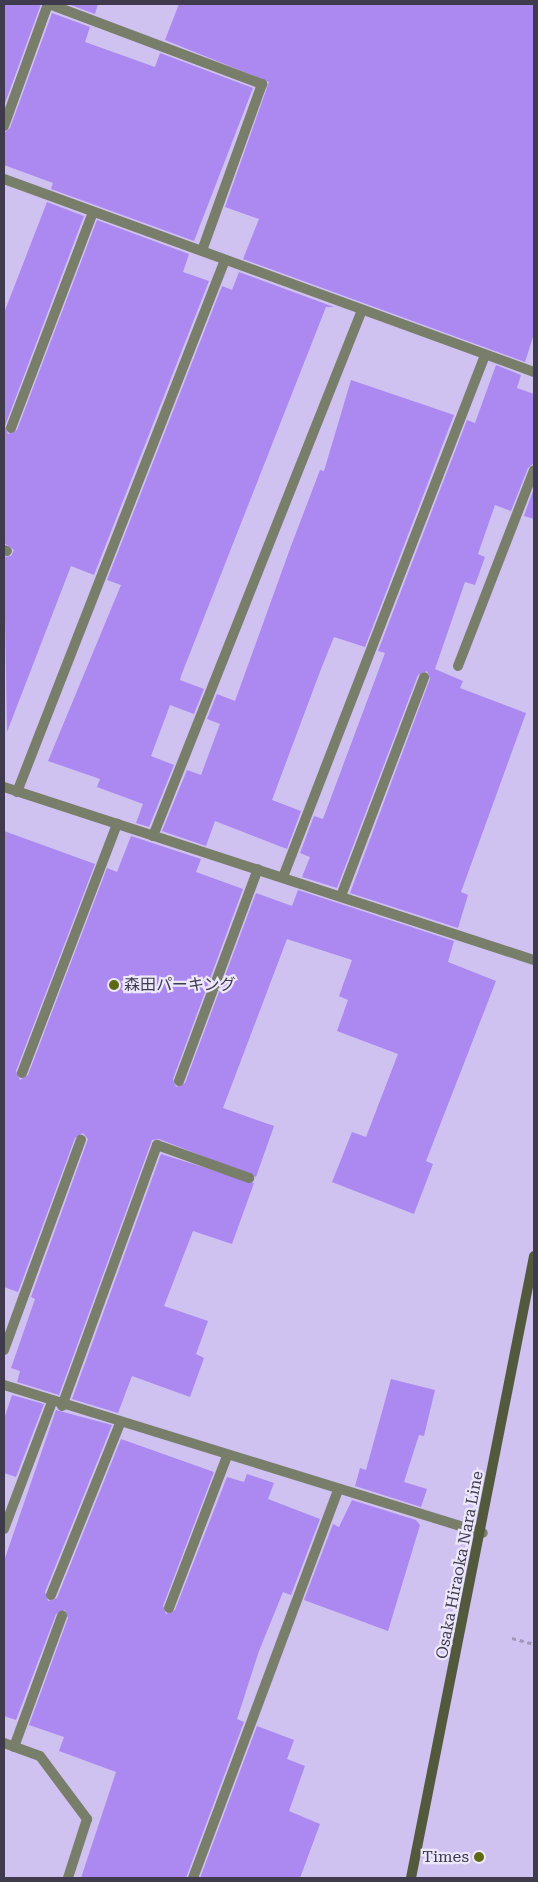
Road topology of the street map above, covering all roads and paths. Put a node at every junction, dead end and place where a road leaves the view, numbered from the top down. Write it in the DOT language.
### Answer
graph roads {
  1 [pos="48,4"];
  2 [pos="4,126"];
  3 [pos="4,179"];
  4 [pos="93,212"];
  5 [pos="202,251"];
  6 [pos="225,260"];
  7 [pos="362,310"];
  8 [pos="486,355"];
  9 [pos="534,372"];
  10 [pos="10,428"];
  11 [pos="534,470"];
  12 [pos="458,666"];
  13 [pos="424,677"];
  14 [pos="4,787"];
  15 [pos="17,792"];
  16 [pos="117,824"];
  17 [pos="153,836"];
  18 [pos="258,870"];
  19 [pos="283,877"];
  20 [pos="341,896"];
  21 [pos="534,960"];
  22 [pos="22,1073"];
  23 [pos="179,1081"];
  24 [pos="81,1140"];
  25 [pos="249,1178"];
  26 [pos="534,1256"];
  27 [pos="4,1350"];
  28 [pos="4,1385"];
  29 [pos="57,1404"];
  30 [pos="120,1423"];
  31 [pos="227,1456"];
  32 [pos="338,1490"];
  33 [pos="4,1529"];
  34 [pos="483,1533"];
  35 [pos="51,1594"];
  36 [pos="169,1608"];
  37 [pos="62,1616"];
  38 [pos="512,1638"];
  39 [pos="534,1644"];
  40 [pos="4,1743"];
  41 [pos="14,1747"];
  42 [pos="68,1878"];
  43 [pos="193,1878"];
  44 [pos="411,1878"];
  1 -- 2 [label="street"];
  1 -- 5 [label="street"];
  3 -- 4 [label="street"];
  4 -- 5 [label="street"];
  4 -- 10 [label="street"];
  5 -- 6 [label="street"];
  6 -- 7 [label="street"];
  6 -- 15 [label="street"];
  7 -- 8 [label="street"];
  7 -- 17 [label="street"];
  8 -- 9 [label="street"];
  8 -- 19 [label="street"];
  11 -- 12 [label="street"];
  13 -- 20 [label="street"];
  14 -- 15 [label="street"];
  15 -- 16 [label="street"];
  16 -- 17 [label="street"];
  16 -- 22 [label="street"];
  17 -- 18 [label="street"];
  18 -- 19 [label="street"];
  18 -- 23 [label="street"];
  19 -- 20 [label="street"];
  20 -- 21 [label="street"];
  24 -- 27 [label="street"];
  25 -- 29 [label="street"];
  26 -- 34 [label="main road, Osaka Hiraoka Nara Line"];
  28 -- 29 [label="street"];
  29 -- 30 [label="street"];
  29 -- 33 [label="street"];
  30 -- 31 [label="street"];
  30 -- 35 [label="street"];
  31 -- 32 [label="street"];
  31 -- 36 [label="street"];
  32 -- 34 [label="street"];
  32 -- 43 [label="street"];
  34 -- 44 [label="main road, Osaka Hiraoka Nara Line"];
  37 -- 41 [label="street"];
  38 -- 39 [label="path"];
  40 -- 41 [label="street"];
  41 -- 42 [label="street"];
}
